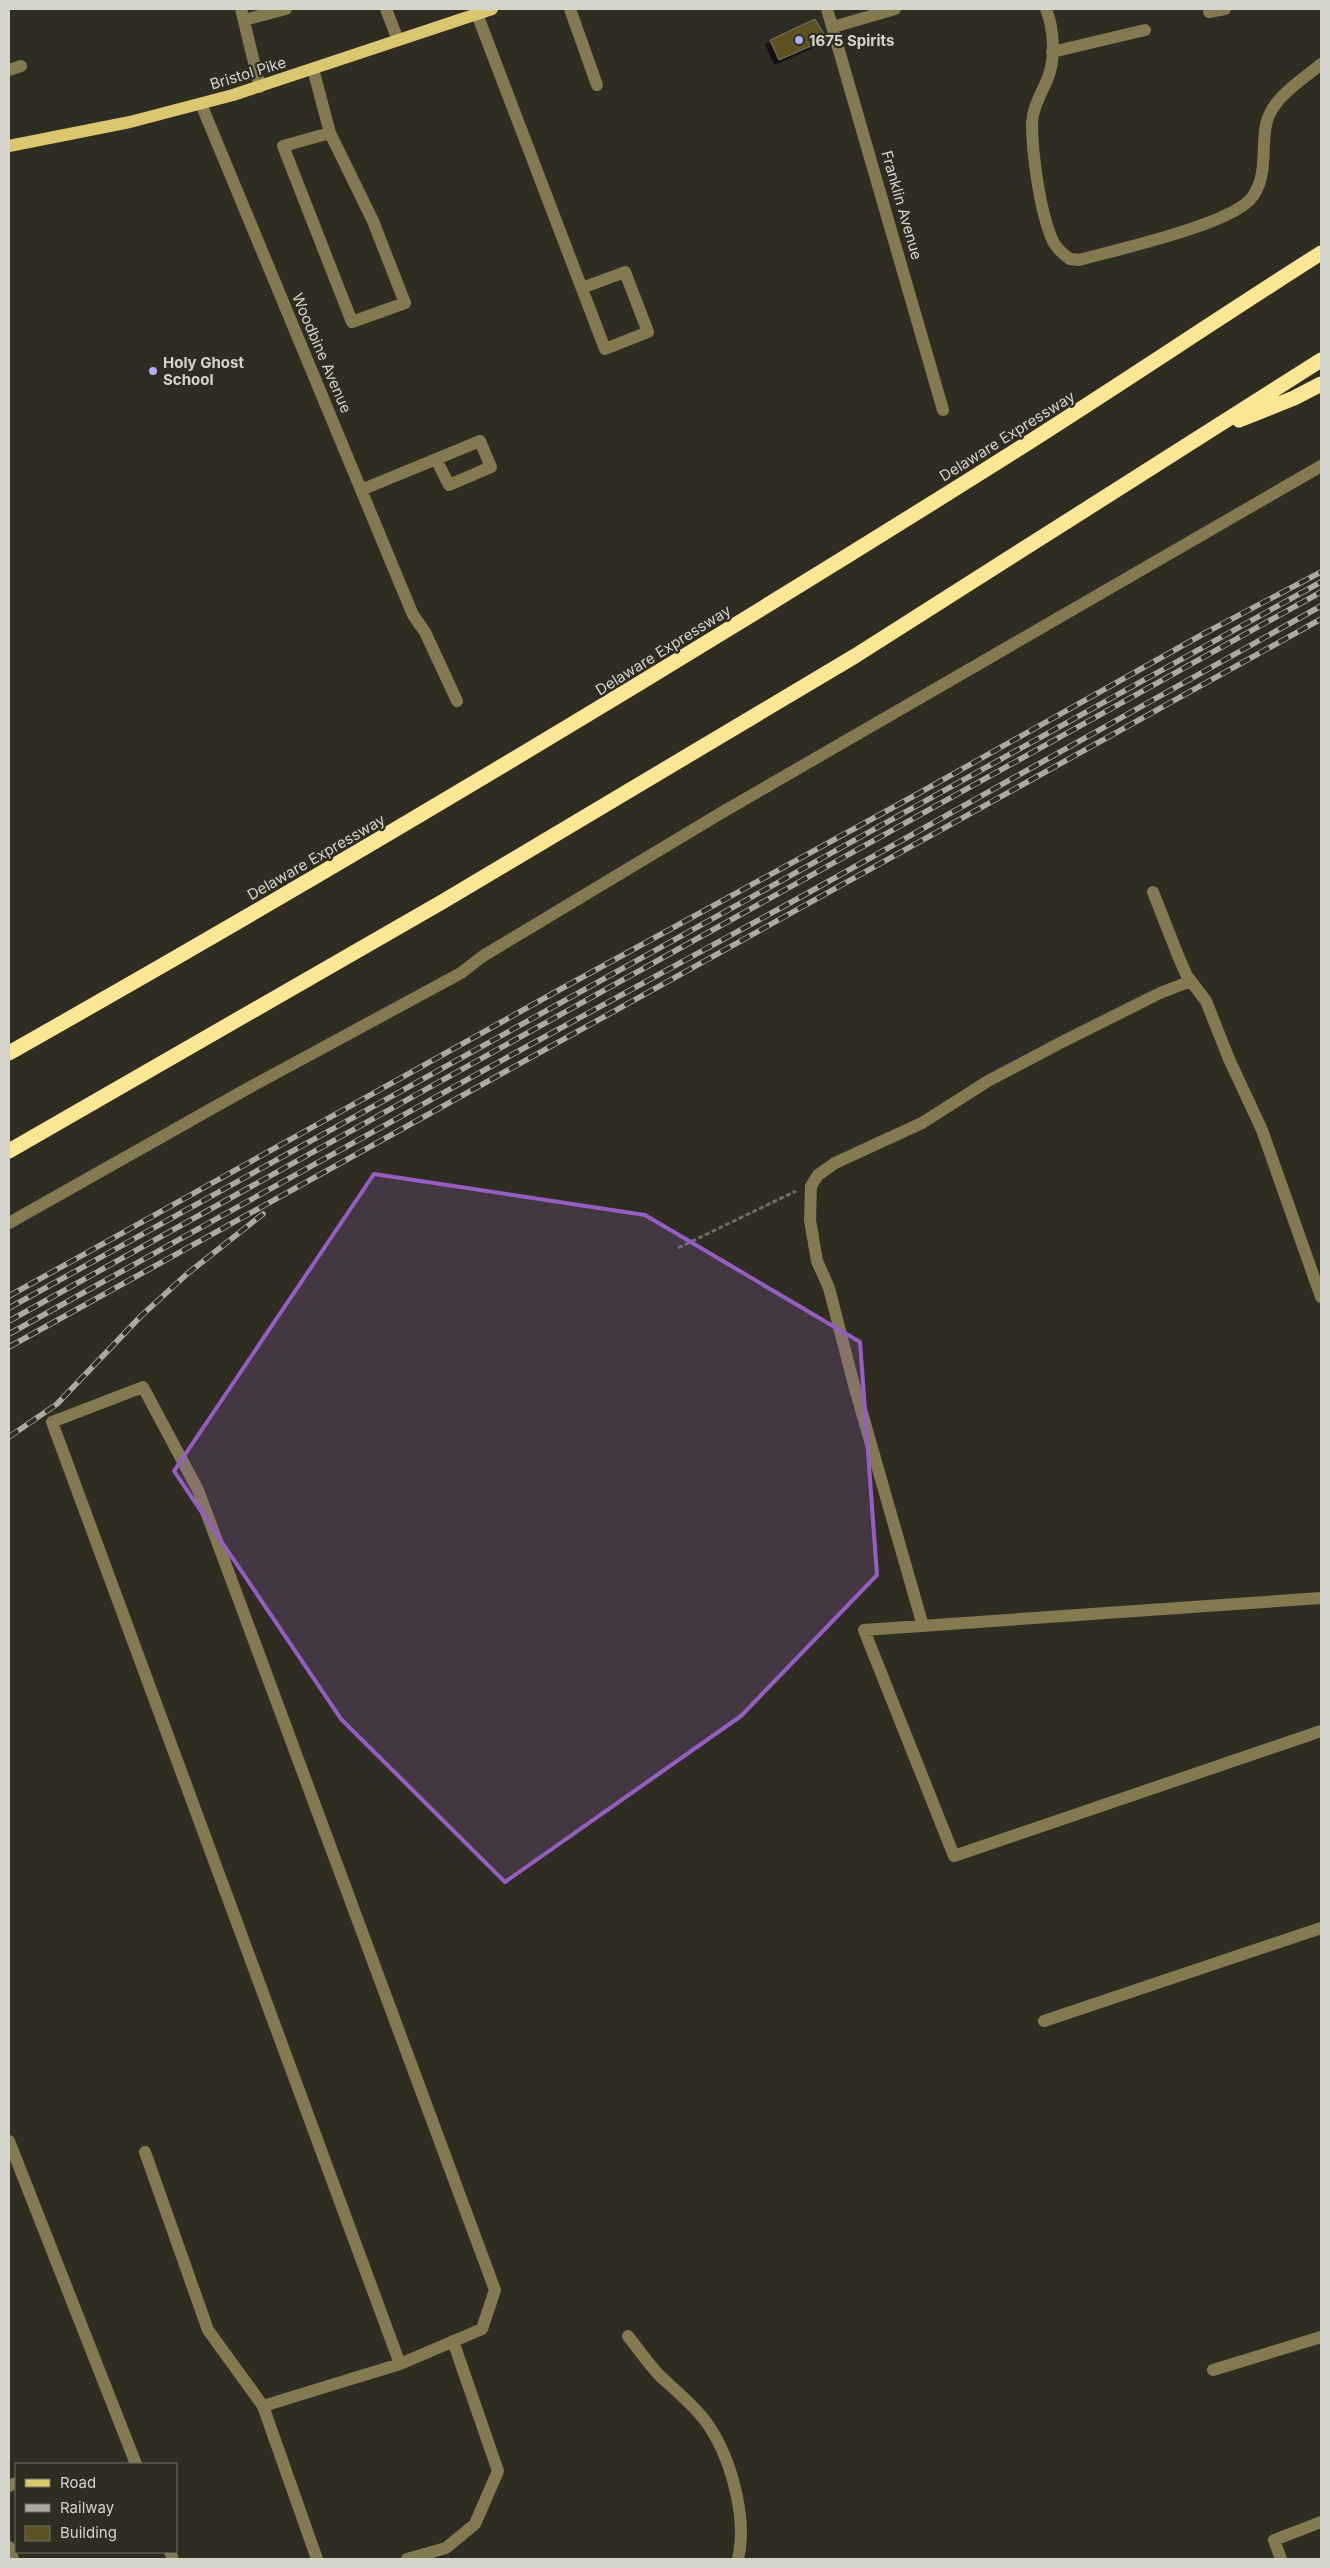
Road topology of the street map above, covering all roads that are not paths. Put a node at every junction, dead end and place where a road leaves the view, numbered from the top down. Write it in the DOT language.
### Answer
graph roads {
  1 [pos="286,9"];
  2 [pos="386,9"];
  3 [pos="492,9"];
  4 [pos="570,9"];
  5 [pos="827,9"];
  6 [pos="895,9"];
  7 [pos="1046,9"];
  8 [pos="1225,9"];
  9 [pos="1209,12"];
  10 [pos="242,14"];
  11 [pos="477,14"];
  12 [pos="832,27"];
  13 [pos="1145,30"];
  14 [pos="398,40"];
  15 [pos="1052,52"];
  16 [pos="1321,64"];
  17 [pos="313,69"];
  18 [pos="597,85"];
  19 [pos="260,87"];
  20 [pos="201,104"];
  21 [pos="330,133"];
  22 [pos="9,146"];
  23 [pos="1321,254"];
  24 [pos="582,288"];
  25 [pos="1321,360"];
  26 [pos="1321,384"];
  27 [pos="943,410"];
  28 [pos="1203,435"];
  29 [pos="436,459"];
  30 [pos="1321,466"];
  31 [pos="361,490"];
  32 [pos="457,701"];
  33 [pos="1153,892"];
  34 [pos="1191,981"];
  35 [pos="9,1053"];
  36 [pos="9,1151"];
  37 [pos="9,1223"];
  38 [pos="1321,1297"];
  39 [pos="1321,1598"];
  40 [pos="923,1626"];
  41 [pos="1321,1731"];
  42 [pos="1321,1928"];
  43 [pos="1044,2021"];
  44 [pos="9,2141"];
  45 [pos="145,2152"];
  46 [pos="628,2336"];
  47 [pos="1321,2337"];
  48 [pos="453,2341"];
  49 [pos="400,2364"];
  50 [pos="1213,2370"];
  51 [pos="263,2406"];
  52 [pos="136,2463"];
  53 [pos="1321,2522"];
  54 [pos="9,2547"];
  55 [pos="13,2559"];
  56 [pos="317,2559"];
  57 [pos="407,2559"];
  58 [pos="738,2559"];
  59 [pos="1281,2559"];
  1 -- 10 [label="street"];
  2 -- 14 [label="street"];
  3 -- 11 [label="main road, Bristol Pike"];
  4 -- 18 [label="street"];
  5 -- 12 [label="street, Franklin Avenue"];
  6 -- 12 [label="street"];
  7 -- 15 [label="street"];
  8 -- 9 [label="street"];
  10 -- 19 [label="street"];
  11 -- 14 [label="main road, Bristol Pike"];
  11 -- 24 [label="street"];
  12 -- 27 [label="street, Franklin Avenue"];
  13 -- 15 [label="street"];
  14 -- 17 [label="main road, Bristol Pike"];
  15 -- 16 [label="street"];
  17 -- 19 [label="main road, Bristol Pike"];
  17 -- 21 [label="street"];
  19 -- 20 [label="main road, Bristol Pike"];
  20 -- 22 [label="main road, Bristol Pike"];
  20 -- 31 [label="street, Woodbine Avenue"];
  21 -- 21 [label="street"];
  23 -- 35 [label="highway, Delaware Expressway"];
  24 -- 24 [label="street"];
  25 -- 28 [label="highway"];
  26 -- 28 [label="highway"];
  28 -- 36 [label="highway"];
  29 -- 31 [label="street"];
  30 -- 37 [label="street"];
  31 -- 32 [label="street, Woodbine Avenue"];
  33 -- 34 [label="street"];
  34 -- 38 [label="street"];
  34 -- 40 [label="street"];
  39 -- 40 [label="street"];
  40 -- 41 [label="street"];
  42 -- 43 [label="street"];
  44 -- 52 [label="street"];
  45 -- 51 [label="street"];
  46 -- 58 [label="street"];
  47 -- 50 [label="street"];
  48 -- 49 [label="street"];
  48 -- 49 [label="street"];
  48 -- 57 [label="street"];
  49 -- 51 [label="street"];
  51 -- 56 [label="street"];
  53 -- 59 [label="street"];
  54 -- 55 [label="street"];
}
